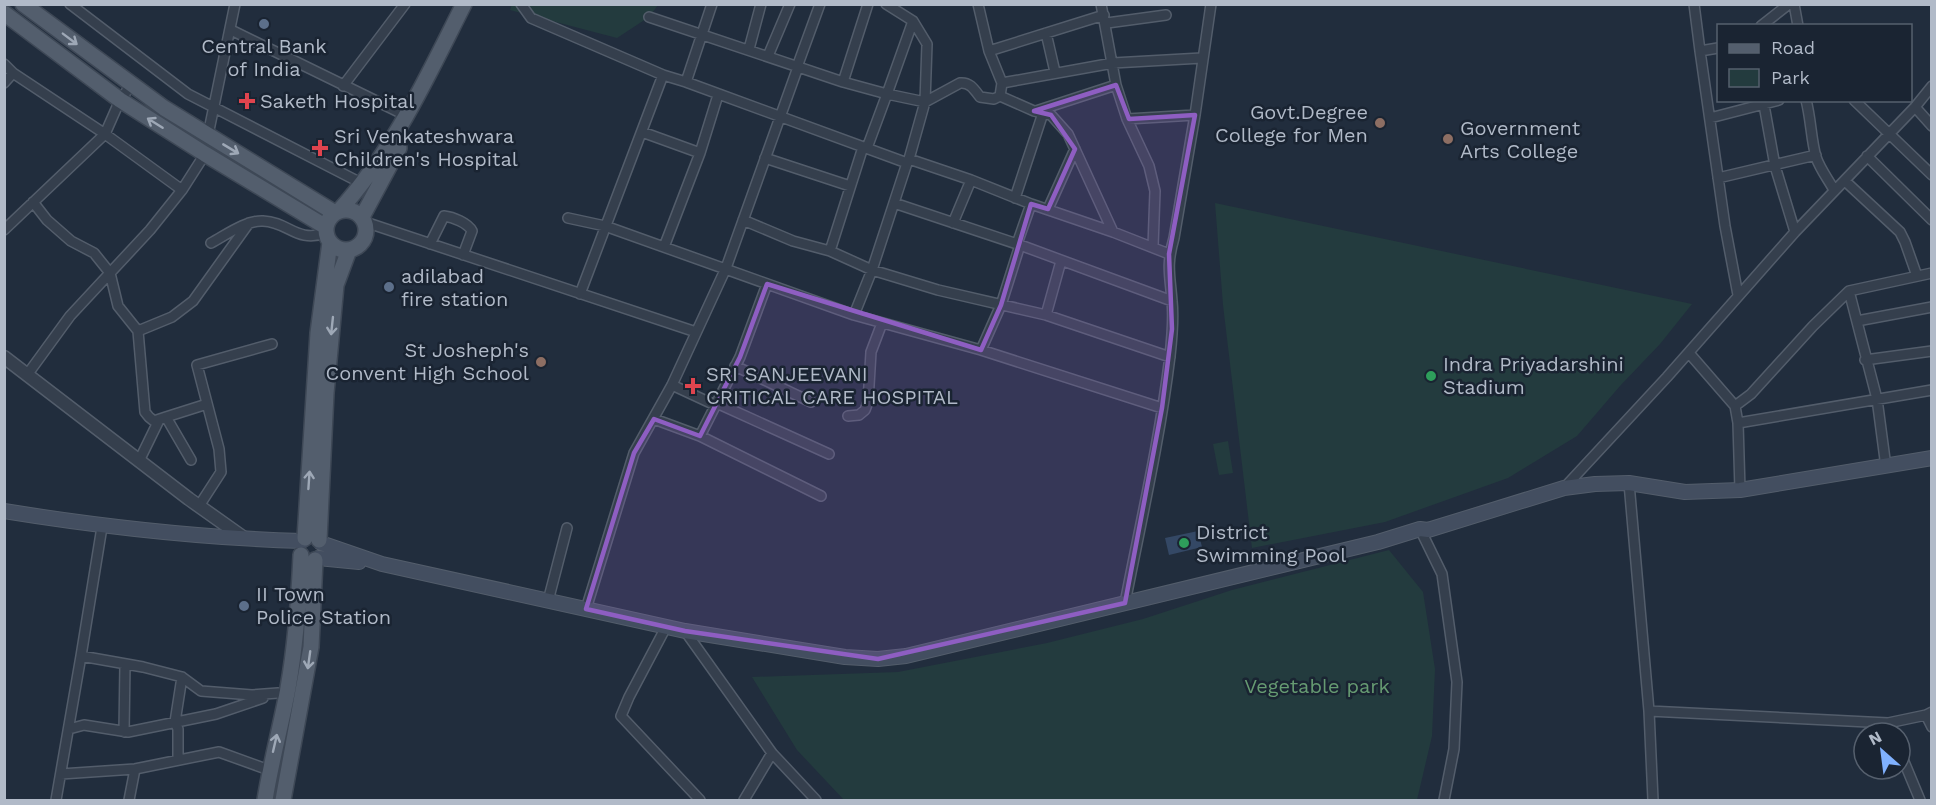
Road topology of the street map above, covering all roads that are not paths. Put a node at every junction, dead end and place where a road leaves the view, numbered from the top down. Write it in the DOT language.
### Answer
graph roads {
  1 [pos="23,4"];
  2 [pos="70,4"];
  3 [pos="235,4"];
  4 [pos="405,4"];
  5 [pos="464,4"];
  6 [pos="474,4"];
  7 [pos="521,4"];
  8 [pos="712,4"];
  9 [pos="761,4"];
  10 [pos="790,4"];
  11 [pos="820,4"];
  12 [pos="868,4"];
  13 [pos="886,4"];
  14 [pos="978,4"];
  15 [pos="1101,4"];
  16 [pos="1211,4"];
  17 [pos="1694,4"];
  18 [pos="1789,4"];
  19 [pos="1794,4"];
  20 [pos="4,13"];
  21 [pos="1166,15"];
  22 [pos="649,17"];
  23 [pos="1104,18"];
  24 [pos="913,21"];
  25 [pos="1764,24"];
  26 [pos="1798,24"];
  27 [pos="231,30"];
  28 [pos="1046,33"];
  29 [pos="702,34"];
  30 [pos="1717,48"];
  31 [pos="749,49"];
  32 [pos="989,51"];
  33 [pos="1700,51"];
  34 [pos="768,56"];
  35 [pos="1202,58"];
  36 [pos="1113,63"];
  37 [pos="4,64"];
  38 [pos="798,67"];
  39 [pos="1055,72"];
  40 [pos="13,73"];
  41 [pos="663,75"];
  42 [pos="686,82"];
  43 [pos="843,82"];
  44 [pos="4,83"];
  45 [pos="1002,83"];
  46 [pos="132,84"];
  47 [pos="1116,85"];
  48 [pos="343,86"];
  49 [pos="1932,86"];
  50 [pos="887,94"];
  51 [pos="718,95"];
  52 [pos="1000,96"];
  53 [pos="120,100"];
  54 [pos="925,102"];
  55 [pos="1773,102"];
  56 [pos="1806,102"];
  57 [pos="1856,102"];
  58 [pos="1764,105"];
  59 [pos="214,106"];
  60 [pos="1915,107"];
  61 [pos="1039,112"];
  62 [pos="1196,115"];
  63 [pos="407,116"];
  64 [pos="781,116"];
  65 [pos="1710,118"];
  66 [pos="1127,119"];
  67 [pos="1932,126"];
  68 [pos="642,132"];
  69 [pos="1889,133"];
  70 [pos="105,134"];
  71 [pos="208,135"];
  72 [pos="865,148"];
  73 [pos="1075,149"];
  74 [pos="700,153"];
  75 [pos="205,154"];
  76 [pos="1816,155"];
  77 [pos="1867,156"];
  78 [pos="765,158"];
  79 [pos="908,161"];
  80 [pos="1775,166"];
  81 [pos="1932,175"];
  82 [pos="1718,178"];
  83 [pos="971,180"];
  84 [pos="1845,181"];
  85 [pos="363,184"];
  86 [pos="850,186"];
  87 [pos="182,190"];
  88 [pos="1834,190"];
  89 [pos="1015,198"];
  90 [pos="33,202"];
  91 [pos="894,203"];
  92 [pos="1031,204"];
  93 [pos="1048,209"];
  94 [pos="337,212"];
  95 [pos="568,218"];
  96 [pos="364,220"];
  97 [pos="744,220"];
  98 [pos="1932,220"];
  99 [pos="953,223"];
  100 [pos="249,224"];
  101 [pos="605,226"];
  102 [pos="5,227"];
  103 [pos="1113,232"];
  104 [pos="1795,232"];
  105 [pos="328,234"];
  106 [pos="211,243"];
  107 [pos="430,244"];
  108 [pos="1020,245"];
  109 [pos="664,247"];
  110 [pos="1153,247"];
  111 [pos="349,250"];
  112 [pos="830,251"];
  113 [pos="1169,254"];
  114 [pos="463,255"];
  115 [pos="1061,261"];
  116 [pos="726,268"];
  117 [pos="872,270"];
  118 [pos="111,273"];
  119 [pos="1932,273"];
  120 [pos="1917,276"];
  121 [pos="767,284"];
  122 [pos="1849,291"];
  123 [pos="580,294"];
  124 [pos="1738,296"];
  125 [pos="1172,301"];
  126 [pos="1001,305"];
  127 [pos="1932,307"];
  128 [pos="854,315"];
  129 [pos="1046,315"];
  130 [pos="1857,321"];
  131 [pos="882,322"];
  132 [pos="138,331"];
  133 [pos="696,332"];
  134 [pos="272,344"];
  135 [pos="981,350"];
  136 [pos="1932,351"];
  137 [pos="1689,353"];
  138 [pos="4,357"];
  139 [pos="1170,357"];
  140 [pos="1865,360"];
  141 [pos="735,366"];
  142 [pos="27,375"];
  143 [pos="672,385"];
  144 [pos="1932,390"];
  145 [pos="1877,399"];
  146 [pos="811,402"];
  147 [pos="207,404"];
  148 [pos="716,405"];
  149 [pos="1735,406"];
  150 [pos="1162,408"];
  151 [pos="848,416"];
  152 [pos="163,418"];
  153 [pos="654,419"];
  154 [pos="1738,423"];
  155 [pos="700,436"];
  156 [pos="829,454"];
  157 [pos="1932,458"];
  158 [pos="191,460"];
  159 [pos="139,461"];
  160 [pos="1886,466"];
  161 [pos="1629,483"];
  162 [pos="1564,488"];
  163 [pos="1740,490"];
  164 [pos="821,496"];
  165 [pos="199,506"];
  166 [pos="4,512"];
  167 [pos="102,527"];
  168 [pos="567,528"];
  169 [pos="1420,529"];
  170 [pos="244,538"];
  171 [pos="310,548"];
  172 [pos="548,601"];
  173 [pos="1125,603"];
  174 [pos="586,609"];
  175 [pos="666,627"];
  176 [pos="685,631"];
  177 [pos="81,656"];
  178 [pos="125,664"];
  179 [pos="182,677"];
  180 [pos="283,691"];
  181 [pos="1649,711"];
  182 [pos="1929,714"];
  183 [pos="1852,721"];
  184 [pos="1897,721"];
  185 [pos="175,722"];
  186 [pos="1932,727"];
  187 [pos="69,729"];
  188 [pos="124,732"];
  189 [pos="772,753"];
  190 [pos="178,760"];
  191 [pos="135,769"];
  192 [pos="269,770"];
  193 [pos="61,774"];
  194 [pos="1912,781"];
  195 [pos="56,801"];
  196 [pos="129,801"];
  197 [pos="265,801"];
  198 [pos="283,801"];
  199 [pos="700,801"];
  200 [pos="744,801"];
  201 [pos="816,801"];
  202 [pos="1444,801"];
  203 [pos="1653,801"];
  204 [pos="1920,801"];
  1 -- 46 [label="main road, one-way"];
  2 -- 59 [label="street"];
  3 -- 27 [label="street"];
  4 -- 48 [label="street"];
  5 -- 63 [label="main road"];
  6 -- 96 [label="main road"];
  7 -- 41 [label="street"];
  8 -- 29 [label="street"];
  9 -- 31 [label="street"];
  10 -- 34 [label="street"];
  11 -- 38 [label="street"];
  12 -- 43 [label="street"];
  13 -- 24 [label="street"];
  14 -- 32 [label="street"];
  15 -- 23 [label="street"];
  16 -- 35 [label="street"];
  17 -- 33 [label="street"];
  18 -- 25 [label="street"];
  19 -- 26 [label="street"];
  20 -- 53 [label="main road"];
  21 -- 23 [label="street"];
  22 -- 29 [label="street"];
  23 -- 28 [label="street"];
  23 -- 36 [label="street"];
  24 -- 50 [label="street"];
  24 -- 54 [label="street"];
  27 -- 48 [label="street"];
  27 -- 59 [label="street"];
  28 -- 32 [label="street"];
  28 -- 39 [label="street"];
  29 -- 31 [label="street"];
  29 -- 42 [label="street"];
  30 -- 33 [label="street"];
  31 -- 34 [label="street"];
  32 -- 45 [label="street"];
  33 -- 65 [label="street"];
  34 -- 38 [label="street"];
  35 -- 36 [label="street"];
  35 -- 62 [label="street"];
  36 -- 39 [label="street"];
  36 -- 47 [label="street"];
  37 -- 40 [label="street"];
  38 -- 43 [label="street"];
  38 -- 64 [label="street"];
  39 -- 45 [label="street"];
  40 -- 44 [label="street"];
  40 -- 70 [label="street"];
  41 -- 42 [label="street"];
  41 -- 68 [label="street"];
  42 -- 51 [label="street"];
  43 -- 50 [label="street"];
  45 -- 52 [label="street"];
  46 -- 53 [label="street"];
  46 -- 71 [label="main road"];
  47 -- 61 [label="street"];
  47 -- 66 [label="street"];
  48 -- 63 [label="street"];
  49 -- 60 [label="street"];
  50 -- 54 [label="street"];
  50 -- 72 [label="street"];
  51 -- 64 [label="street"];
  51 -- 74 [label="street"];
  52 -- 54 [label="street"];
  52 -- 61 [label="street"];
  53 -- 70 [label="street"];
  75 -- 53 [label="main road, one-way"];
  54 -- 79 [label="street"];
  55 -- 58 [label="street"];
  56 -- 76 [label="street"];
  57 -- 69 [label="street"];
  58 -- 65 [label="street"];
  58 -- 80 [label="street"];
  59 -- 71 [label="street"];
  59 -- 85 [label="street"];
  60 -- 67 [label="street"];
  60 -- 69 [label="street"];
  61 -- 73 [label="street"];
  61 -- 89 [label="street"];
  62 -- 66 [label="street"];
  62 -- 113 [label="street"];
  63 -- 85 [label="main road"];
  64 -- 72 [label="street"];
  64 -- 78 [label="street"];
  65 -- 82 [label="street"];
  66 -- 110 [label="street"];
  68 -- 74 [label="street"];
  68 -- 101 [label="street"];
  69 -- 77 [label="street"];
  69 -- 81 [label="street"];
  70 -- 87 [label="street"];
  70 -- 90 [label="street"];
  71 -- 94 [label="main road, one-way"];
  72 -- 79 [label="street"];
  72 -- 86 [label="street"];
  73 -- 93 [label="street"];
  73 -- 103 [label="street"];
  74 -- 109 [label="street"];
  75 -- 87 [label="street"];
  75 -- 105 [label="main road"];
  76 -- 80 [label="street"];
  76 -- 88 [label="street"];
  77 -- 84 [label="street"];
  77 -- 98 [label="street"];
  78 -- 86 [label="street"];
  78 -- 97 [label="street"];
  79 -- 83 [label="street"];
  79 -- 91 [label="street"];
  80 -- 82 [label="street"];
  80 -- 104 [label="street"];
  82 -- 124 [label="street"];
  83 -- 89 [label="street"];
  83 -- 99 [label="street"];
  84 -- 88 [label="street"];
  84 -- 120 [label="street"];
  85 -- 94 [label="main road"];
  86 -- 112 [label="street"];
  87 -- 118 [label="street"];
  88 -- 104 [label="street"];
  89 -- 92 [label="street"];
  90 -- 102 [label="street"];
  90 -- 118 [label="street"];
  91 -- 99 [label="street"];
  91 -- 117 [label="street"];
  92 -- 93 [label="street"];
  92 -- 108 [label="street"];
  93 -- 103 [label="street"];
  94 -- 96 [label="main road"];
  94 -- 105 [label="main road"];
  95 -- 101 [label="street"];
  96 -- 107 [label="street"];
  96 -- 111 [label="main road"];
  97 -- 112 [label="street"];
  97 -- 116 [label="street"];
  99 -- 108 [label="street"];
  100 -- 105 [label="street"];
  100 -- 106 [label="street"];
  100 -- 132 [label="street"];
  101 -- 109 [label="street"];
  101 -- 123 [label="street"];
  103 -- 110 [label="street"];
  104 -- 124 [label="street"];
  105 -- 111 [label="main road"];
  171 -- 105 [label="main road, one-way"];
  107 -- 114 [label="street"];
  107 -- 114 [label="street"];
  108 -- 115 [label="street"];
  108 -- 126 [label="street"];
  109 -- 116 [label="street"];
  110 -- 113 [label="street"];
  111 -- 171 [label="main road, one-way"];
  112 -- 117 [label="street"];
  113 -- 125 [label="street"];
  114 -- 123 [label="street"];
  115 -- 125 [label="street"];
  115 -- 129 [label="street"];
  116 -- 121 [label="street"];
  116 -- 133 [label="street"];
  117 -- 126 [label="street"];
  117 -- 128 [label="street"];
  118 -- 132 [label="street"];
  118 -- 142 [label="street"];
  119 -- 120 [label="street"];
  120 -- 122 [label="street"];
  121 -- 128 [label="street"];
  121 -- 141 [label="street"];
  122 -- 130 [label="street"];
  122 -- 149 [label="street"];
  123 -- 133 [label="street"];
  124 -- 137 [label="street"];
  125 -- 139 [label="street"];
  126 -- 129 [label="street"];
  126 -- 135 [label="street"];
  127 -- 130 [label="street"];
  128 -- 131 [label="street"];
  129 -- 139 [label="street"];
  130 -- 140 [label="street"];
  131 -- 135 [label="street"];
  131 -- 151 [label="street"];
  132 -- 152 [label="street"];
  133 -- 143 [label="street"];
  134 -- 147 [label="street"];
  135 -- 150 [label="street"];
  136 -- 140 [label="street"];
  137 -- 149 [label="street"];
  137 -- 162 [label="street"];
  138 -- 142 [label="street"];
  139 -- 150 [label="street"];
  140 -- 145 [label="street"];
  141 -- 146 [label="street"];
  141 -- 148 [label="street"];
  142 -- 159 [label="street"];
  143 -- 148 [label="street"];
  143 -- 153 [label="street"];
  144 -- 145 [label="street"];
  145 -- 154 [label="street"];
  145 -- 160 [label="street"];
  147 -- 152 [label="street"];
  147 -- 165 [label="street"];
  148 -- 155 [label="street"];
  148 -- 156 [label="street"];
  149 -- 154 [label="street"];
  150 -- 173 [label="street"];
  152 -- 158 [label="street"];
  152 -- 159 [label="street"];
  153 -- 155 [label="street"];
  153 -- 174 [label="street"];
  154 -- 163 [label="street"];
  155 -- 164 [label="street"];
  157 -- 160 [label="main road"];
  159 -- 165 [label="street"];
  160 -- 163 [label="main road"];
  161 -- 162 [label="main road"];
  161 -- 163 [label="main road"];
  161 -- 181 [label="street"];
  162 -- 169 [label="main road"];
  165 -- 170 [label="street"];
  166 -- 167 [label="main road"];
  167 -- 170 [label="main road"];
  167 -- 177 [label="street"];
  168 -- 172 [label="street"];
  169 -- 173 [label="main road"];
  169 -- 202 [label="street"];
  170 -- 171 [label="main road"];
  171 -- 172 [label="main road"];
  171 -- 180 [label="main road"];
  171 -- 198 [label="main road, one-way"];
  172 -- 174 [label="main road"];
  173 -- 176 [label="main road"];
  174 -- 175 [label="main road"];
  175 -- 176 [label="main road"];
  175 -- 199 [label="street"];
  176 -- 189 [label="street"];
  177 -- 178 [label="street"];
  177 -- 187 [label="street"];
  178 -- 179 [label="street"];
  178 -- 188 [label="street"];
  179 -- 180 [label="street"];
  179 -- 185 [label="street"];
  180 -- 185 [label="street"];
  192 -- 180 [label="main road, one-way"];
  181 -- 183 [label="street"];
  181 -- 203 [label="street"];
  182 -- 184 [label="street"];
  182 -- 186 [label="street"];
  185 -- 188 [label="street"];
  185 -- 190 [label="street"];
  187 -- 188 [label="street"];
  187 -- 193 [label="street"];
  189 -- 200 [label="street"];
  189 -- 201 [label="street"];
  190 -- 191 [label="street"];
  190 -- 192 [label="street"];
  191 -- 193 [label="street"];
  191 -- 196 [label="street"];
  192 -- 197 [label="main road"];
  193 -- 195 [label="street"];
  194 -- 204 [label="street"];
}
